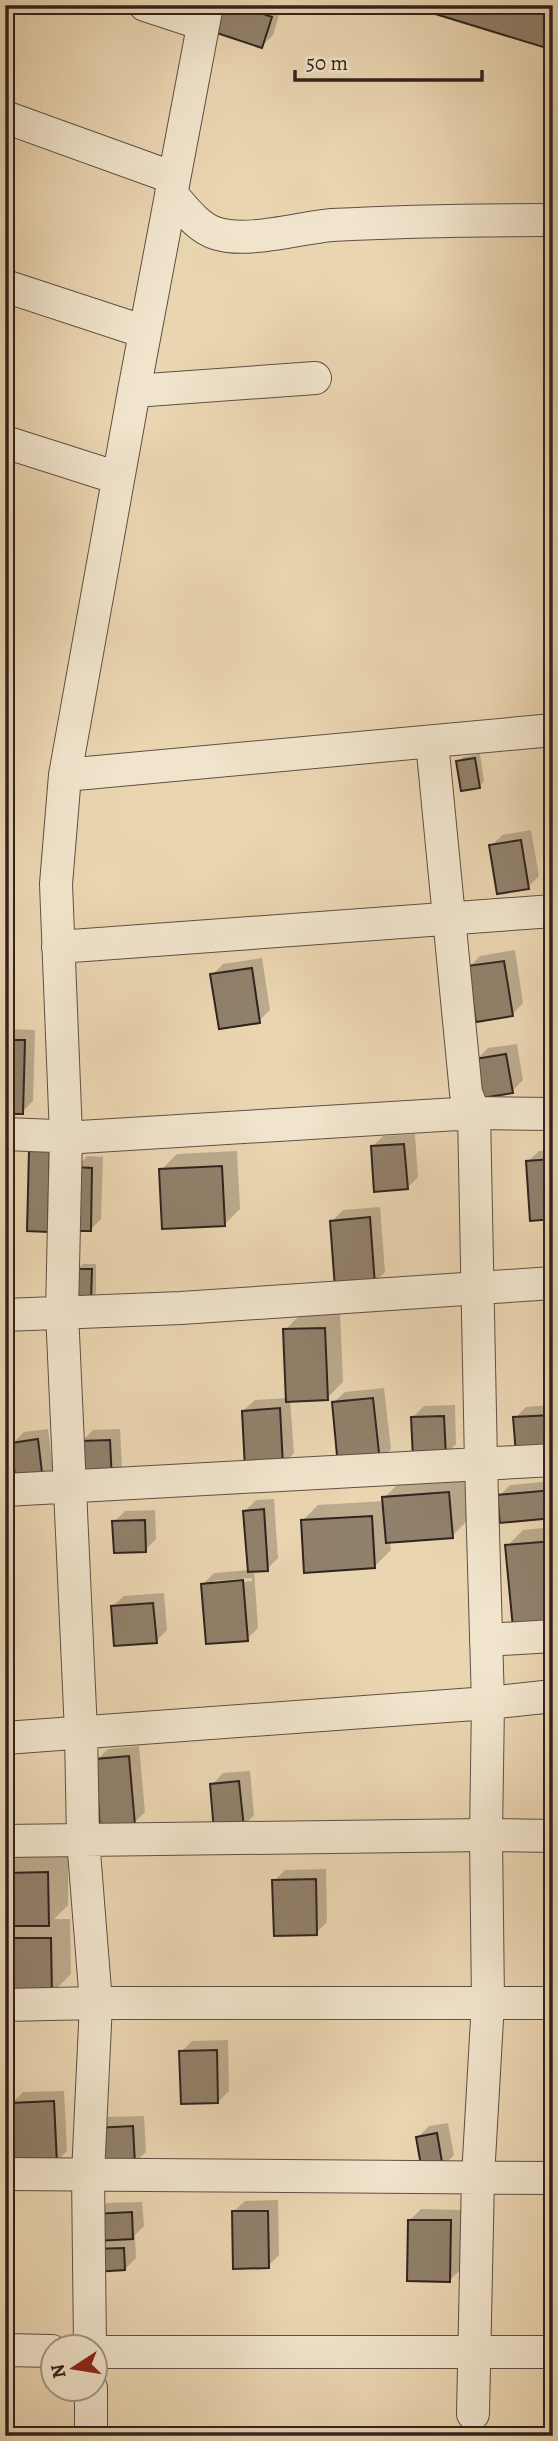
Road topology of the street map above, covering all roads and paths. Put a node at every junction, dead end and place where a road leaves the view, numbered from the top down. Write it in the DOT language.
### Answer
graph roads {
  1 [pos="145,5"];
  2 [pos="205,15"];
  3 [pos="5,117"];
  4 [pos="173,186"];
  5 [pos="553,220"];
  6 [pos="5,286"];
  7 [pos="145,332"];
  8 [pos="316,378"];
  9 [pos="134,391"];
  10 [pos="5,442"];
  11 [pos="118,478"];
  12 [pos="553,730"];
  13 [pos="432,741"];
  14 [pos="65,775"];
  15 [pos="553,911"];
  16 [pos="449,917"];
  17 [pos="58,947"];
  18 [pos="474,1113"];
  19 [pos="553,1114"];
  20 [pos="5,1134"];
  21 [pos="66,1136"];
  22 [pos="553,1283"];
  23 [pos="477,1286"];
  24 [pos="62,1312"];
  25 [pos="5,1315"];
  26 [pos="553,1460"];
  27 [pos="481,1464"];
  28 [pos="70,1488"];
  29 [pos="5,1490"];
  30 [pos="553,1636"];
  31 [pos="486,1640"];
  32 [pos="553,1696"];
  33 [pos="488,1703"];
  34 [pos="81,1732"];
  35 [pos="5,1738"];
  36 [pos="486,1835"];
  37 [pos="553,1836"];
  38 [pos="83,1839"];
  39 [pos="5,1841"];
  40 [pos="488,2002"];
  41 [pos="96,2003"];
  42 [pos="553,2003"];
  43 [pos="5,2005"];
  44 [pos="5,2174"];
  45 [pos="88,2174"];
  46 [pos="478,2177"];
  47 [pos="553,2178"];
  48 [pos="90,2332"];
  49 [pos="5,2350"];
  50 [pos="38,2351"];
  51 [pos="475,2351"];
  52 [pos="108,2352"];
  53 [pos="553,2353"];
  54 [pos="91,2402"];
  55 [pos="473,2414"];
  56 [pos="91,2436"];
  1 -- 2 [label="street"];
  2 -- 4 [label="street"];
  3 -- 4 [label="street"];
  4 -- 5 [label="street"];
  4 -- 7 [label="street"];
  6 -- 7 [label="street"];
  7 -- 9 [label="street"];
  8 -- 9 [label="street"];
  9 -- 11 [label="street"];
  10 -- 11 [label="street"];
  11 -- 14 [label="street"];
  12 -- 13 [label="street"];
  13 -- 14 [label="street"];
  13 -- 16 [label="street"];
  14 -- 17 [label="street"];
  15 -- 16 [label="street"];
  16 -- 17 [label="street"];
  16 -- 18 [label="street"];
  17 -- 21 [label="street"];
  18 -- 19 [label="street"];
  18 -- 21 [label="street"];
  18 -- 23 [label="street"];
  20 -- 21 [label="street"];
  21 -- 24 [label="street"];
  22 -- 23 [label="street"];
  23 -- 24 [label="street"];
  23 -- 27 [label="street"];
  24 -- 25 [label="street"];
  24 -- 28 [label="street"];
  26 -- 27 [label="street"];
  27 -- 28 [label="street"];
  27 -- 31 [label="street"];
  28 -- 29 [label="street"];
  28 -- 34 [label="street"];
  30 -- 31 [label="street"];
  31 -- 33 [label="street"];
  32 -- 33 [label="street"];
  33 -- 34 [label="street"];
  33 -- 36 [label="street"];
  34 -- 35 [label="street"];
  34 -- 38 [label="street"];
  36 -- 37 [label="street"];
  36 -- 38 [label="street"];
  36 -- 40 [label="street"];
  38 -- 39 [label="street"];
  38 -- 41 [label="street"];
  40 -- 41 [label="street"];
  40 -- 42 [label="street"];
  40 -- 46 [label="street"];
  41 -- 43 [label="street"];
  41 -- 45 [label="street"];
  44 -- 45 [label="street"];
  45 -- 46 [label="street"];
  45 -- 48 [label="street"];
  46 -- 47 [label="street"];
  46 -- 51 [label="street"];
  49 -- 50 [label="street"];
  51 -- 52 [label="street"];
  51 -- 53 [label="street"];
  51 -- 55 [label="street"];
  54 -- 56 [label="street"];
}
